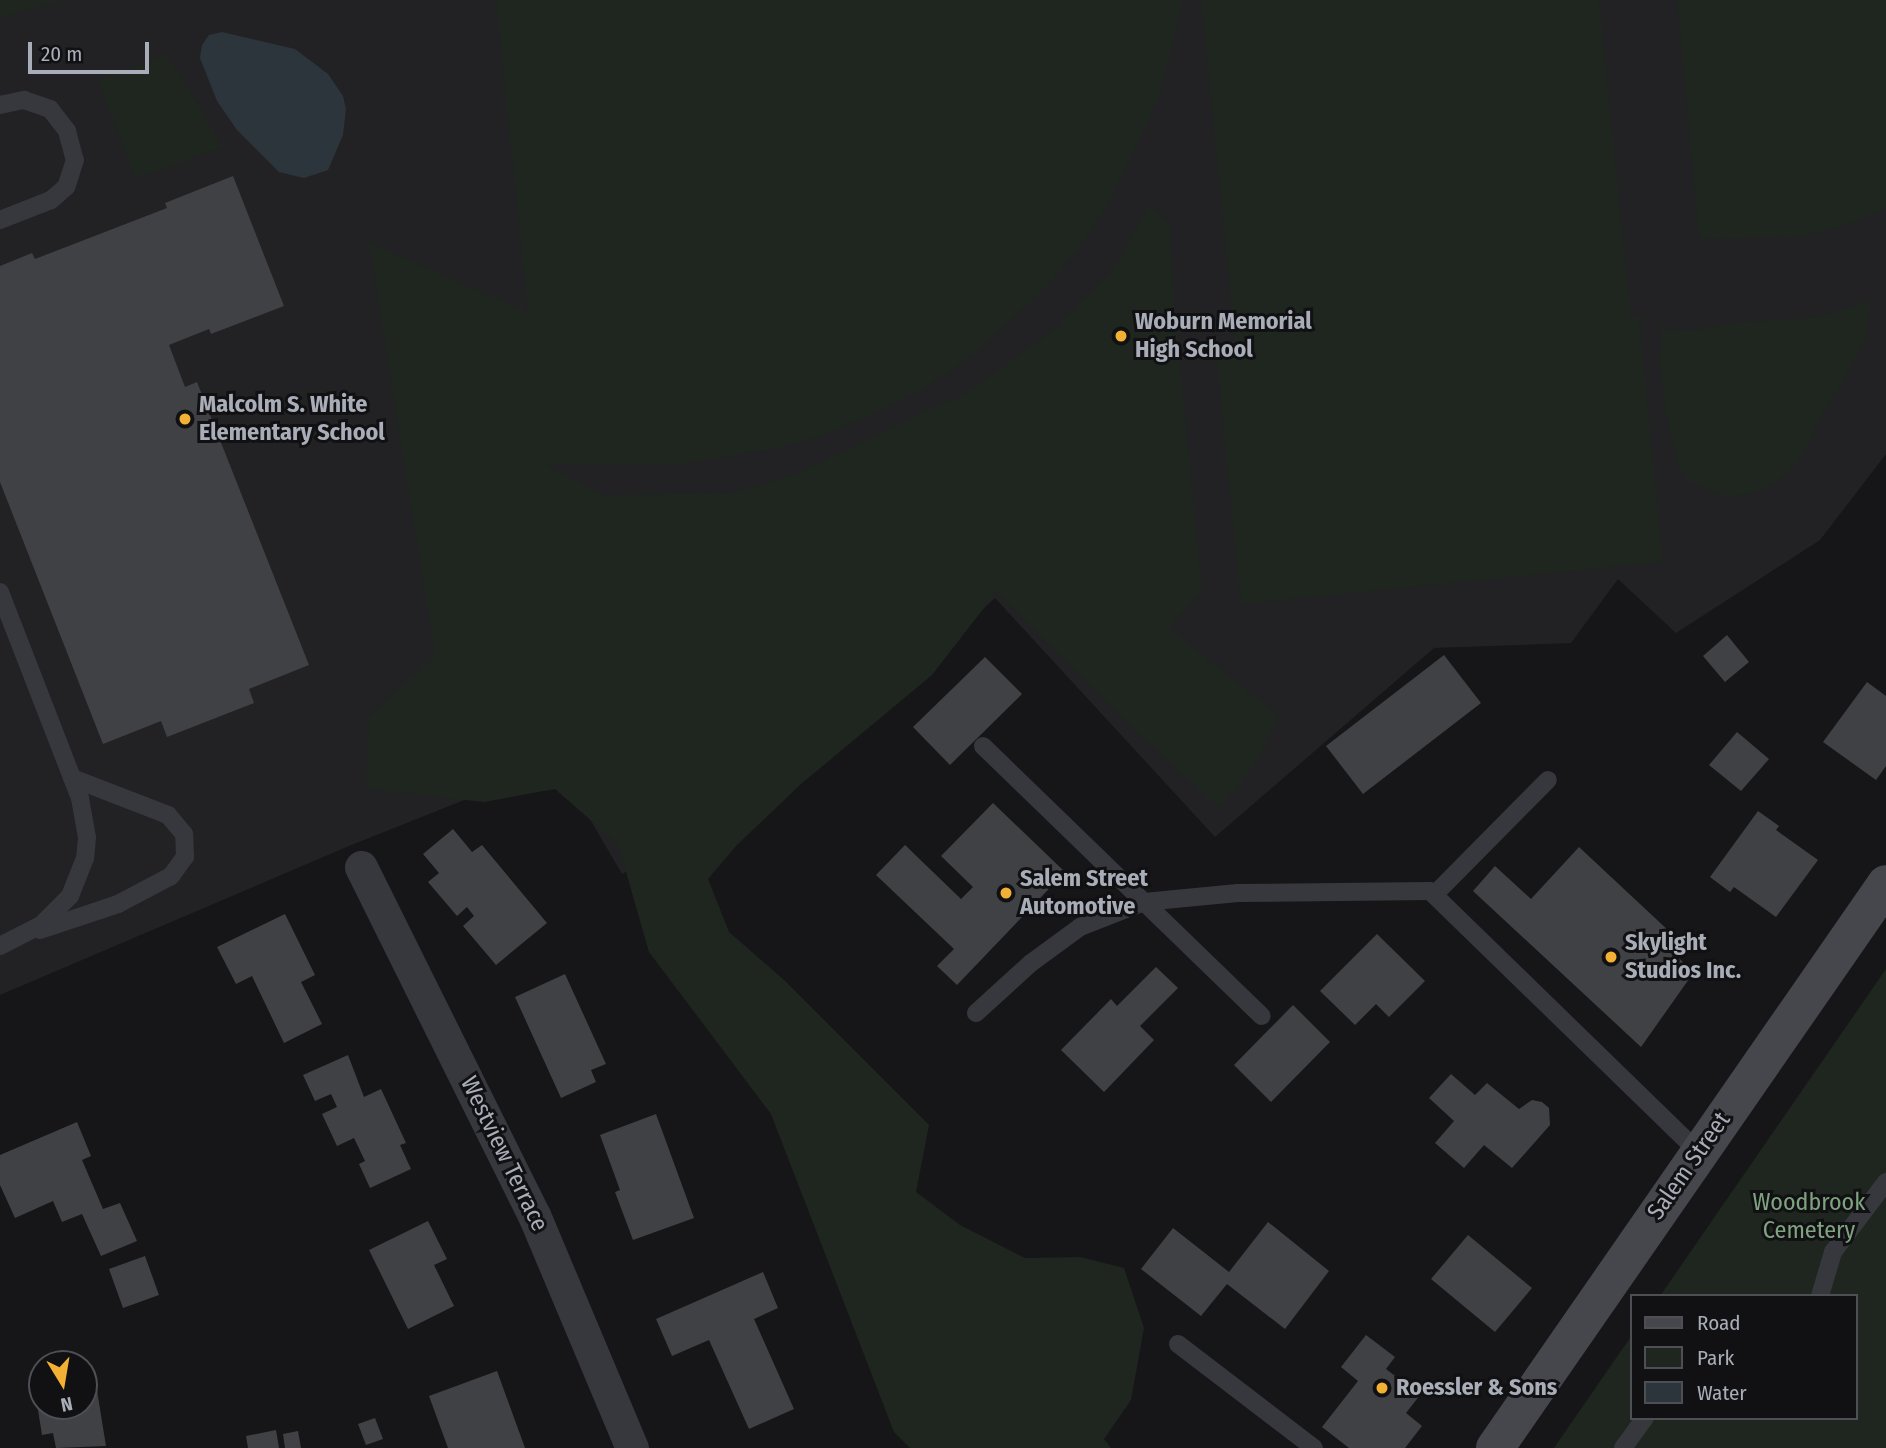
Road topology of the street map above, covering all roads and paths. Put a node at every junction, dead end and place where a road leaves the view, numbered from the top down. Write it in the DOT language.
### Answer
graph roads {
  1 [pos="0,105"];
  2 [pos="0,220"];
  3 [pos="1,600"];
  4 [pos="983,746"];
  5 [pos="72,778"];
  6 [pos="1548,780"];
  7 [pos="361,867"];
  8 [pos="1886,884"];
  9 [pos="1436,893"];
  10 [pos="1144,902"];
  11 [pos="23,936"];
  12 [pos="0,946"];
  13 [pos="976,1013"];
  14 [pos="1262,1016"];
  15 [pos="1698,1152"];
  16 [pos="1886,1182"];
  17 [pos="1821,1294"];
  18 [pos="1178,1344"];
  19 [pos="1644,1420"];
  20 [pos="632,1448"];
  21 [pos="1314,1448"];
  22 [pos="1494,1448"];
  23 [pos="1623,1448"];
  1 -- 2 [label="lane"];
  3 -- 5 [label="lane"];
  4 -- 10 [label="lane"];
  5 -- 11 [label="lane"];
  5 -- 11 [label="lane"];
  6 -- 9 [label="lane"];
  7 -- 20 [label="street, Westview Terrace"];
  8 -- 15 [label="street, Salem Street"];
  9 -- 10 [label="lane"];
  9 -- 15 [label="lane"];
  10 -- 13 [label="lane"];
  10 -- 14 [label="lane"];
  11 -- 12 [label="lane"];
  15 -- 22 [label="street, Salem Street"];
  16 -- 17 [label="lane"];
  18 -- 21 [label="lane"];
  19 -- 23 [label="lane"];
}
